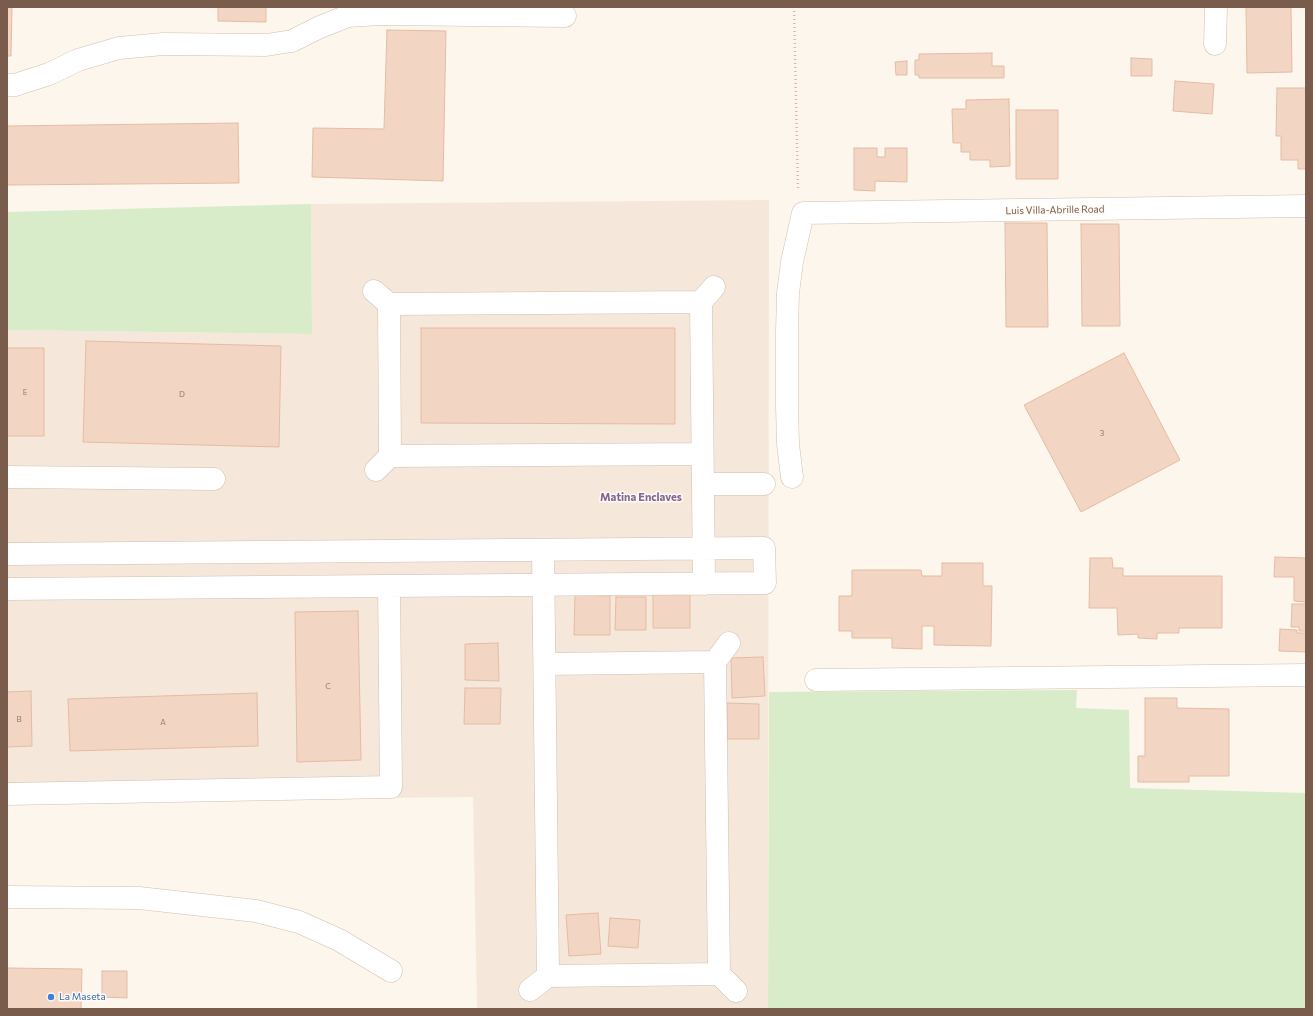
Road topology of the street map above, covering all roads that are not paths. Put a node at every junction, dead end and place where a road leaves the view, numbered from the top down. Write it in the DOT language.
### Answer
graph roads {
  1 [pos="1216,7"];
  2 [pos="565,16"];
  3 [pos="1215,44"];
  4 [pos="7,85"];
  5 [pos="1306,206"];
  6 [pos="702,454"];
  7 [pos="792,476"];
  8 [pos="7,478"];
  9 [pos="214,479"];
  10 [pos="703,484"];
  11 [pos="764,484"];
  12 [pos="703,548"];
  13 [pos="543,550"];
  14 [pos="327,552"];
  15 [pos="7,554"];
  16 [pos="704,584"];
  17 [pos="544,585"];
  18 [pos="389,586"];
  19 [pos="327,587"];
  20 [pos="7,589"];
  21 [pos="730,643"];
  22 [pos="715,662"];
  23 [pos="545,664"];
  24 [pos="1306,675"];
  25 [pos="816,680"];
  26 [pos="7,794"];
  27 [pos="7,897"];
  28 [pos="391,971"];
  29 [pos="719,974"];
  30 [pos="548,976"];
  31 [pos="530,990"];
  32 [pos="736,991"];
  1 -- 3 [label="street"];
  2 -- 4 [label="street"];
  5 -- 7 [label="street, Luis Villa-Abrille Road"];
  6 -- 6 [label="street"];
  6 -- 10 [label="street"];
  8 -- 9 [label="street"];
  10 -- 11 [label="street"];
  10 -- 12 [label="street"];
  12 -- 13 [label="street"];
  12 -- 16 [label="street"];
  12 -- 16 [label="street"];
  13 -- 14 [label="street"];
  13 -- 17 [label="street"];
  14 -- 15 [label="street"];
  14 -- 19 [label="street"];
  16 -- 17 [label="street"];
  17 -- 18 [label="street"];
  17 -- 23 [label="street"];
  18 -- 19 [label="street"];
  18 -- 26 [label="street"];
  19 -- 20 [label="street"];
  21 -- 22 [label="street"];
  22 -- 23 [label="street"];
  22 -- 29 [label="street"];
  23 -- 30 [label="street"];
  24 -- 25 [label="street"];
  27 -- 28 [label="street"];
  29 -- 30 [label="street"];
  29 -- 32 [label="street"];
  30 -- 31 [label="street"];
}
